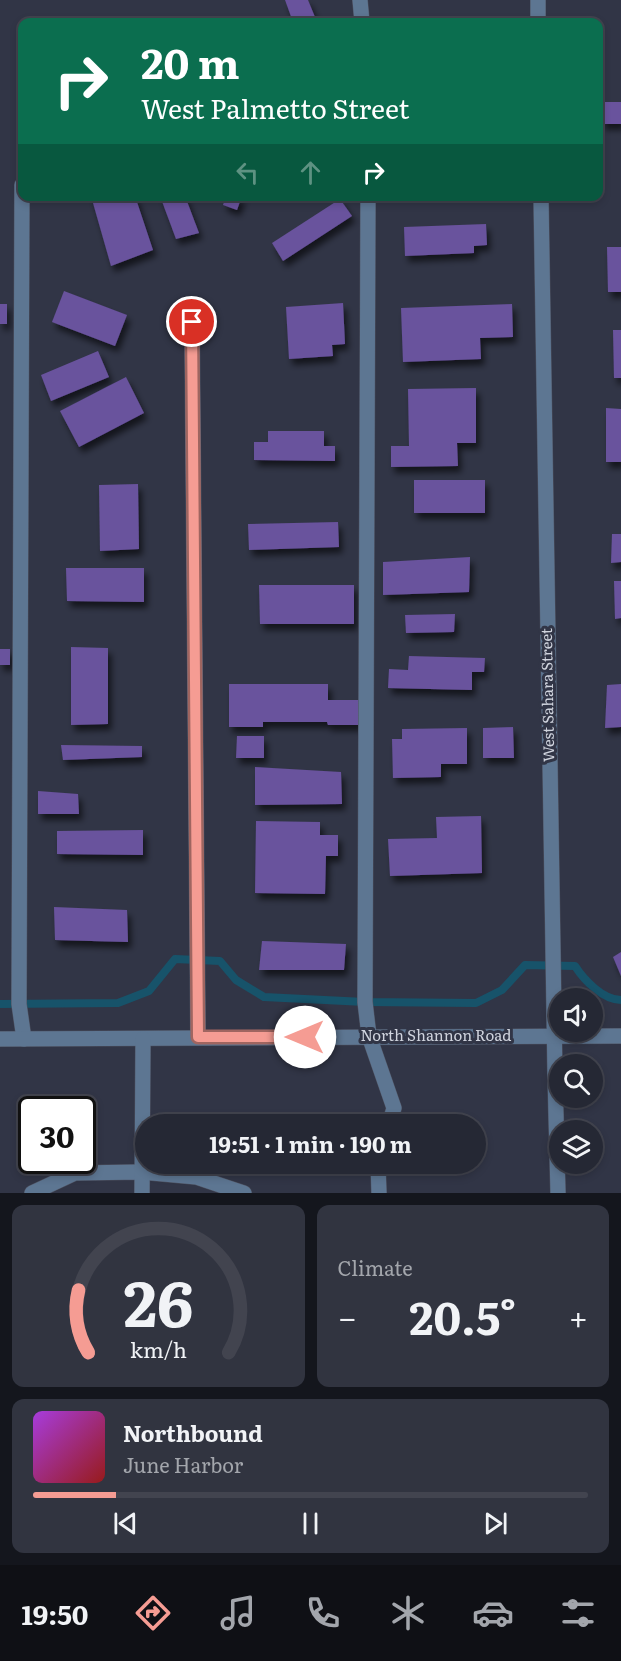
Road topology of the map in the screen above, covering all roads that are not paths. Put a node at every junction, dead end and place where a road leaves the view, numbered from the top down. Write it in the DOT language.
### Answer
graph roads {
  1 [pos="360,0"];
  2 [pos="538,0"];
  3 [pos="362,18"];
  4 [pos="538,18"];
  5 [pos="22,201"];
  6 [pos="368,201"];
  7 [pos="541,201"];
  8 [pos="192,322"];
  9 [pos="553,988"];
  10 [pos="369,1036"];
  11 [pos="549,1036"];
  12 [pos="603,1036"];
  13 [pos="621,1036"];
  14 [pos="198,1037"];
  15 [pos="0,1039"];
  16 [pos="24,1039"];
  17 [pos="143,1039"];
  18 [pos="554,1042"];
  19 [pos="142,1114"];
  20 [pos="392,1114"];
  21 [pos="135,1172"];
  22 [pos="141,1174"];
  23 [pos="163,1174"];
  24 [pos="378,1174"];
  25 [pos="32,1193"];
  26 [pos="142,1193"];
  27 [pos="244,1193"];
  28 [pos="379,1193"];
  29 [pos="558,1193"];
  1 -- 3 [label="street"];
  2 -- 4 [label="street"];
  5 -- 16 [label="street"];
  6 -- 10 [label="street"];
  7 -- 9 [label="street, West Sahara Street"];
  8 -- 14 [label="street"];
  10 -- 11 [label="street, North Shannon Road"];
  10 -- 14 [label="street, North Shannon Road"];
  10 -- 20 [label="street"];
  12 -- 13 [label="street, North Shannon Road"];
  14 -- 17 [label="street, North Shannon Road"];
  15 -- 16 [label="street, North Shannon Road"];
  16 -- 17 [label="street, North Shannon Road"];
  17 -- 19 [label="street"];
  18 -- 29 [label="street, West Sahara Street"];
  21 -- 25 [label="street"];
  22 -- 26 [label="street"];
  23 -- 27 [label="street"];
  24 -- 28 [label="street"];
}
